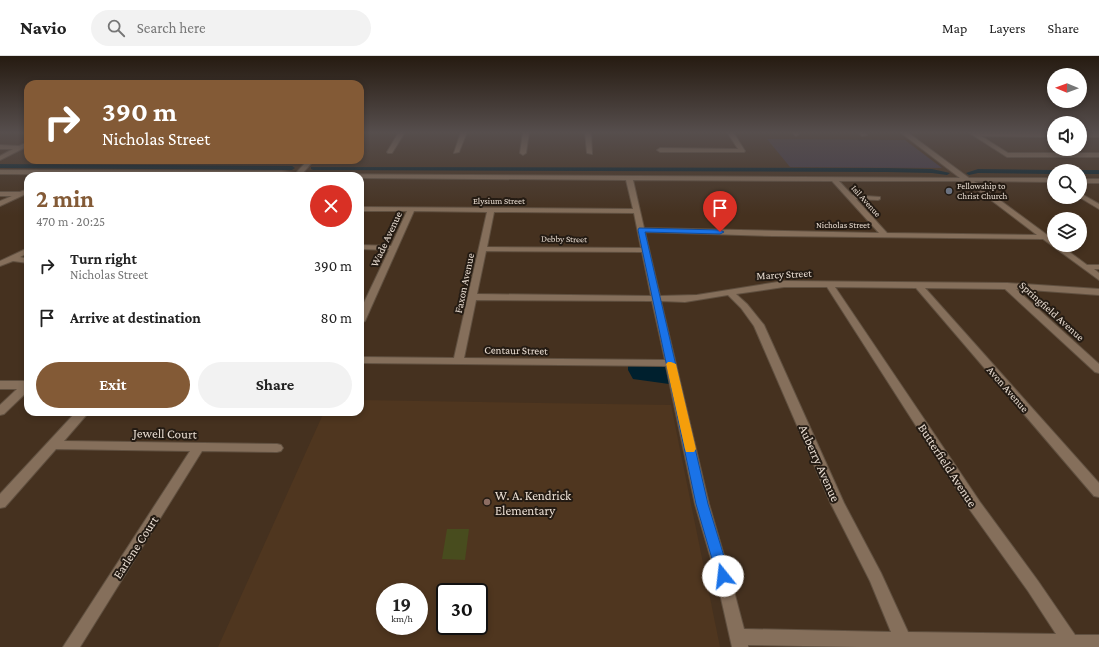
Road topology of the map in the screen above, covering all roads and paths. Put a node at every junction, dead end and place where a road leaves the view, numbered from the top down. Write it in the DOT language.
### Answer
graph roads {
  1 [pos="940,160"];
  2 [pos="307,164"];
  3 [pos="0,172"];
  4 [pos="111,172"];
  5 [pos="299,172"];
  6 [pos="0,176"];
  7 [pos="24,176"];
  8 [pos="364,176"];
  9 [pos="629,177"];
  10 [pos="834,179"];
  11 [pos="968,180"];
  12 [pos="1047,180"];
  13 [pos="1087,181"];
  14 [pos="1099,181"];
  15 [pos="24,193"];
  16 [pos="0,194"];
  17 [pos="21,194"];
  18 [pos="851,197"];
  19 [pos="878,198"];
  20 [pos="1087,199"];
  21 [pos="0,204"];
  22 [pos="1099,207"];
  23 [pos="364,209"];
  24 [pos="412,209"];
  25 [pos="491,210"];
  26 [pos="637,211"];
  27 [pos="641,230"];
  28 [pos="885,235"];
  29 [pos="1044,237"];
  30 [pos="1047,239"];
  31 [pos="364,248"];
  32 [pos="394,248"];
  33 [pos="482,249"];
  34 [pos="646,250"];
  35 [pos="24,252"];
  36 [pos="1065,252"];
  37 [pos="11,258"];
  38 [pos="24,260"];
  39 [pos="0,264"];
  40 [pos="1084,267"];
  41 [pos="1099,267"];
  42 [pos="1099,277"];
  43 [pos="829,284"];
  44 [pos="918,285"];
  45 [pos="1007,286"];
  46 [pos="1099,292"];
  47 [pos="730,293"];
  48 [pos="364,296"];
  49 [pos="371,296"];
  50 [pos="472,297"];
  51 [pos="656,299"];
  52 [pos="364,312"];
  53 [pos="364,360"];
  54 [pos="458,361"];
  55 [pos="671,363"];
  56 [pos="1099,370"];
  57 [pos="0,385"];
  58 [pos="24,385"];
  59 [pos="24,388"];
  60 [pos="0,411"];
  61 [pos="79,416"];
  62 [pos="53,445"];
  63 [pos="199,447"];
  64 [pos="277,448"];
  65 [pos="1099,492"];
  66 [pos="0,503"];
  67 [pos="903,640"];
  68 [pos="739,642"];
  69 [pos="1070,642"];
  70 [pos="1099,643"];
  71 [pos="70,647"];
  1 -- 11 [label="street"];
  2 -- 5 [label="street"];
  3 -- 4 [label="street"];
  6 -- 7 [label="street"];
  8 -- 9 [label="street"];
  9 -- 10 [label="street"];
  9 -- 26 [label="street"];
  10 -- 11 [label="street"];
  10 -- 18 [label="street, Isil Avenue"];
  11 -- 12 [label="street"];
  11 -- 29 [label="street"];
  13 -- 14 [label="street"];
  15 -- 17 [label="street"];
  16 -- 17 [label="street"];
  17 -- 21 [label="street"];
  18 -- 19 [label="street"];
  18 -- 28 [label="street, Isil Avenue"];
  20 -- 22 [label="street"];
  23 -- 24 [label="street, Elysium Street"];
  24 -- 25 [label="street, Elysium Street"];
  24 -- 32 [label="street, Wade Avenue"];
  25 -- 26 [label="street, Elysium Street"];
  25 -- 33 [label="street, Faxon Avenue"];
  26 -- 27 [label="street"];
  27 -- 28 [label="street, Nicholas Street"];
  27 -- 34 [label="street"];
  28 -- 29 [label="street, Nicholas Street"];
  29 -- 30 [label="street"];
  31 -- 32 [label="street"];
  32 -- 49 [label="street, Wade Avenue"];
  33 -- 34 [label="street, Debby Street"];
  33 -- 50 [label="street, Faxon Avenue"];
  34 -- 51 [label="street"];
  35 -- 37 [label="street"];
  36 -- 40 [label="street"];
  37 -- 38 [label="street"];
  37 -- 39 [label="street"];
  40 -- 41 [label="street"];
  40 -- 42 [label="street"];
  43 -- 44 [label="street, Marcy Street"];
  43 -- 47 [label="street, Marcy Street"];
  43 -- 69 [label="street, Butterfield Avenue"];
  44 -- 45 [label="street, Marcy Street"];
  44 -- 65 [label="street, Avon Avenue"];
  45 -- 46 [label="street, Marcy Street"];
  45 -- 56 [label="street, Springfield Avenue"];
  47 -- 51 [label="street, Marcy Street"];
  47 -- 67 [label="street, Auberry Avenue"];
  48 -- 49 [label="street"];
  49 -- 52 [label="street, Wade Avenue"];
  50 -- 51 [label="street, Marcy Street"];
  50 -- 54 [label="street, Faxon Avenue"];
  51 -- 55 [label="street"];
  53 -- 54 [label="street, Centaur Street"];
  54 -- 55 [label="street, Centaur Street"];
  55 -- 68 [label="street"];
  57 -- 58 [label="street"];
  59 -- 60 [label="street"];
  61 -- 62 [label="street"];
  62 -- 63 [label="street, Jewell Court"];
  62 -- 66 [label="street"];
  63 -- 64 [label="street, Jewell Court"];
  63 -- 71 [label="street, Earlene Court"];
  67 -- 68 [label="street"];
  67 -- 69 [label="street"];
  69 -- 70 [label="street"];
}
